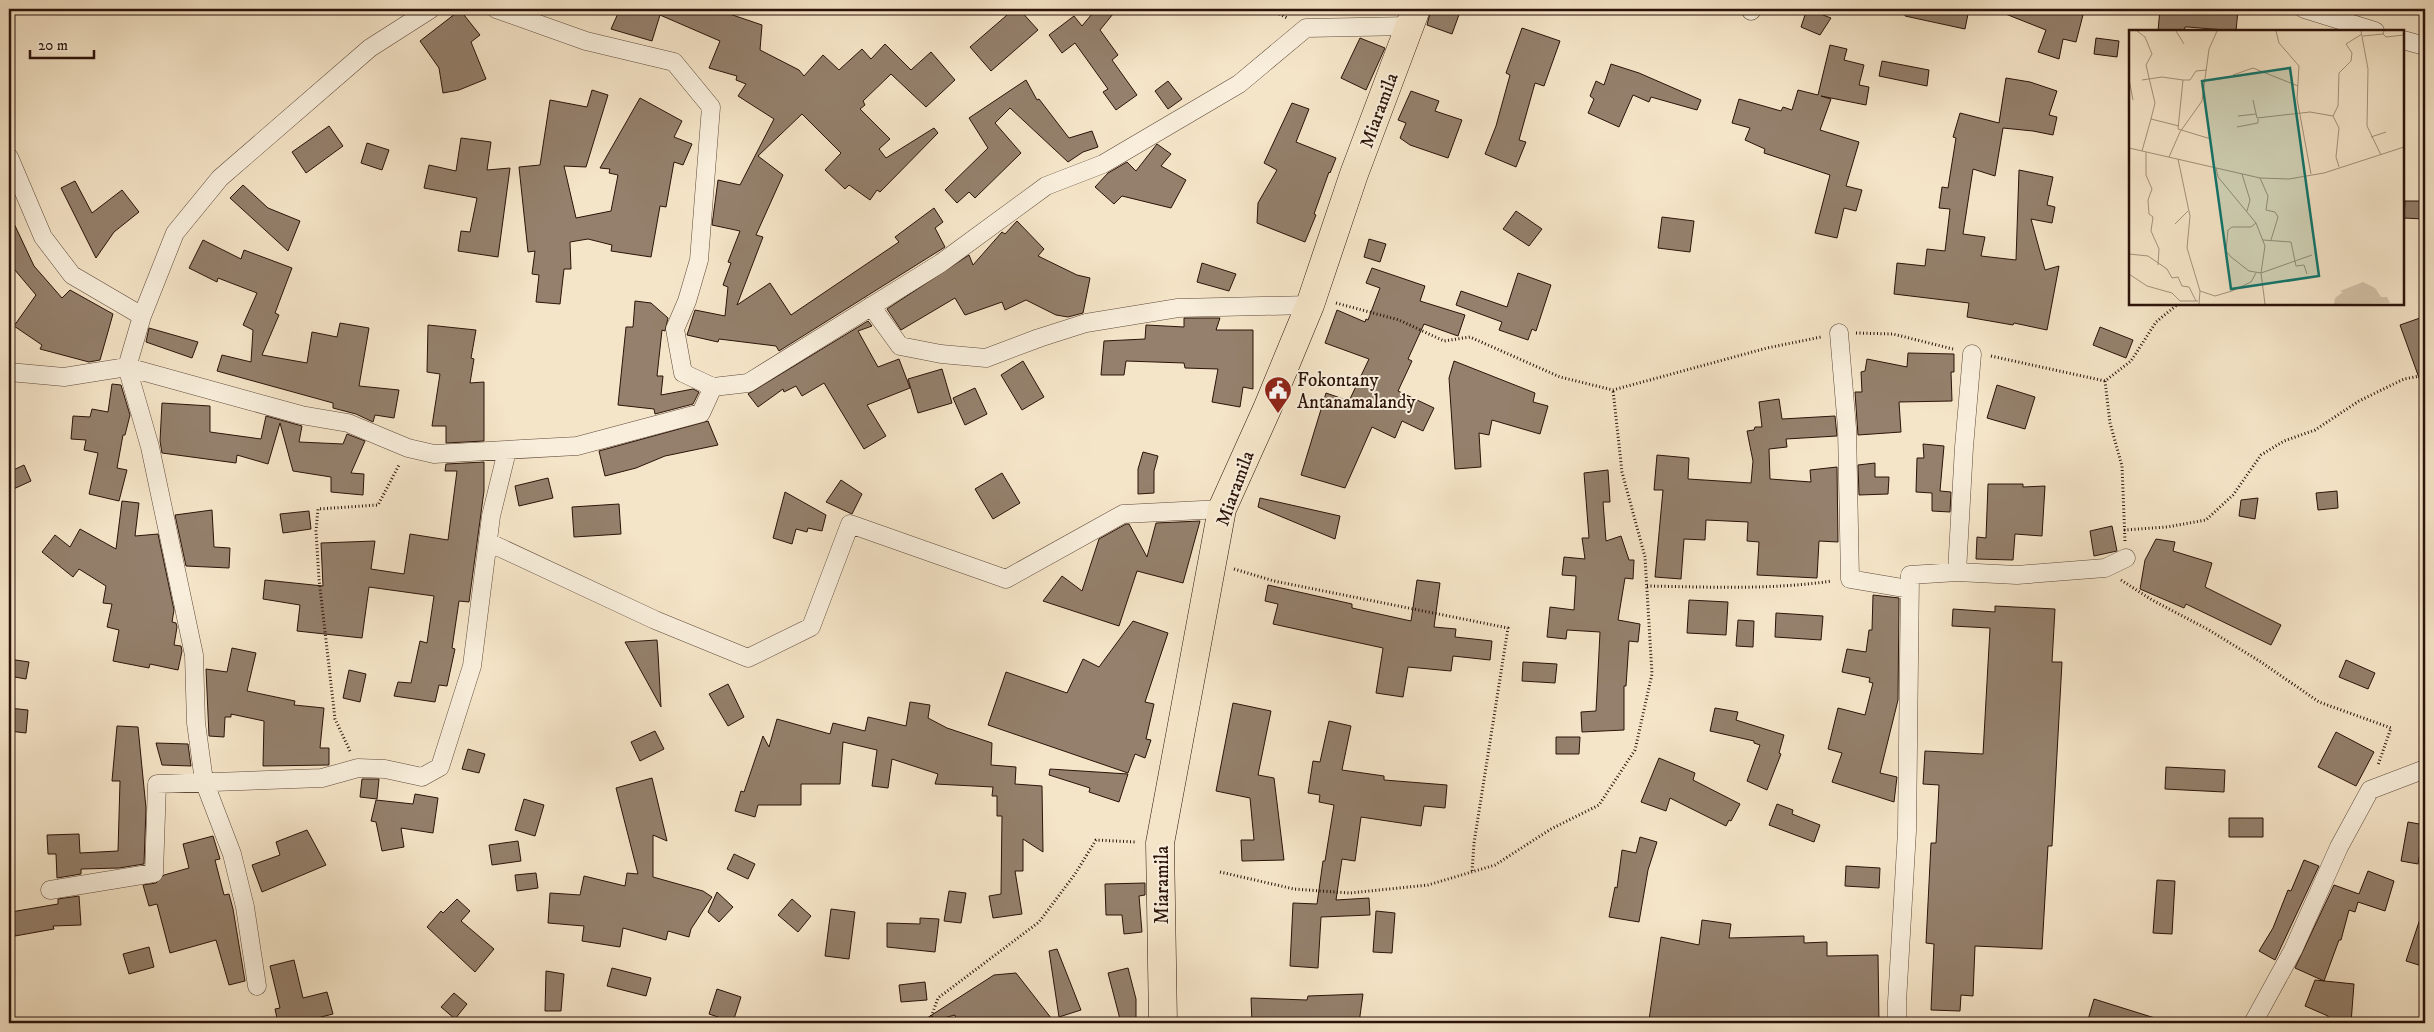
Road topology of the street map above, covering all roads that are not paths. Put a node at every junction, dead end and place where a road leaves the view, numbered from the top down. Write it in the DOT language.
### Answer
graph roads {
  1 [pos="431,9"];
  2 [pos="496,9"];
  3 [pos="2304,9"];
  4 [pos="1413,17"];
  5 [pos="2372,30"];
  6 [pos="2404,40"];
  7 [pos="2425,46"];
  8 [pos="9,157"];
  9 [pos="1311,301"];
  10 [pos="871,306"];
  11 [pos="142,316"];
  12 [pos="1839,333"];
  13 [pos="1972,354"];
  14 [pos="127,367"];
  15 [pos="9,372"];
  16 [pos="713,387"];
  17 [pos="507,451"];
  18 [pos="1222,509"];
  19 [pos="488,542"];
  20 [pos="2126,558"];
  21 [pos="1957,572"];
  22 [pos="1909,589"];
  23 [pos="2425,769"];
  24 [pos="204,781"];
  25 [pos="50,890"];
  26 [pos="257,986"];
  27 [pos="1163,1023"];
  28 [pos="1897,1023"];
  29 [pos="2254,1023"];
  1 -- 11 [label="street"];
  2 -- 16 [label="street"];
  3 -- 5 [label="street"];
  4 -- 9 [label="main road, Miaramila"];
  4 -- 10 [label="street"];
  6 -- 7 [label="street"];
  8 -- 11 [label="street"];
  9 -- 10 [label="street"];
  9 -- 18 [label="main road, Miaramila"];
  10 -- 16 [label="street"];
  11 -- 14 [label="street"];
  12 -- 22 [label="street"];
  13 -- 21 [label="street"];
  14 -- 15 [label="street"];
  14 -- 17 [label="street"];
  14 -- 24 [label="street"];
  16 -- 17 [label="street"];
  17 -- 19 [label="street"];
  18 -- 19 [label="street"];
  18 -- 27 [label="main road, Miaramila"];
  19 -- 24 [label="street"];
  20 -- 21 [label="street"];
  21 -- 22 [label="street"];
  22 -- 28 [label="street"];
  23 -- 29 [label="street"];
  24 -- 25 [label="street"];
  24 -- 26 [label="street"];
}
